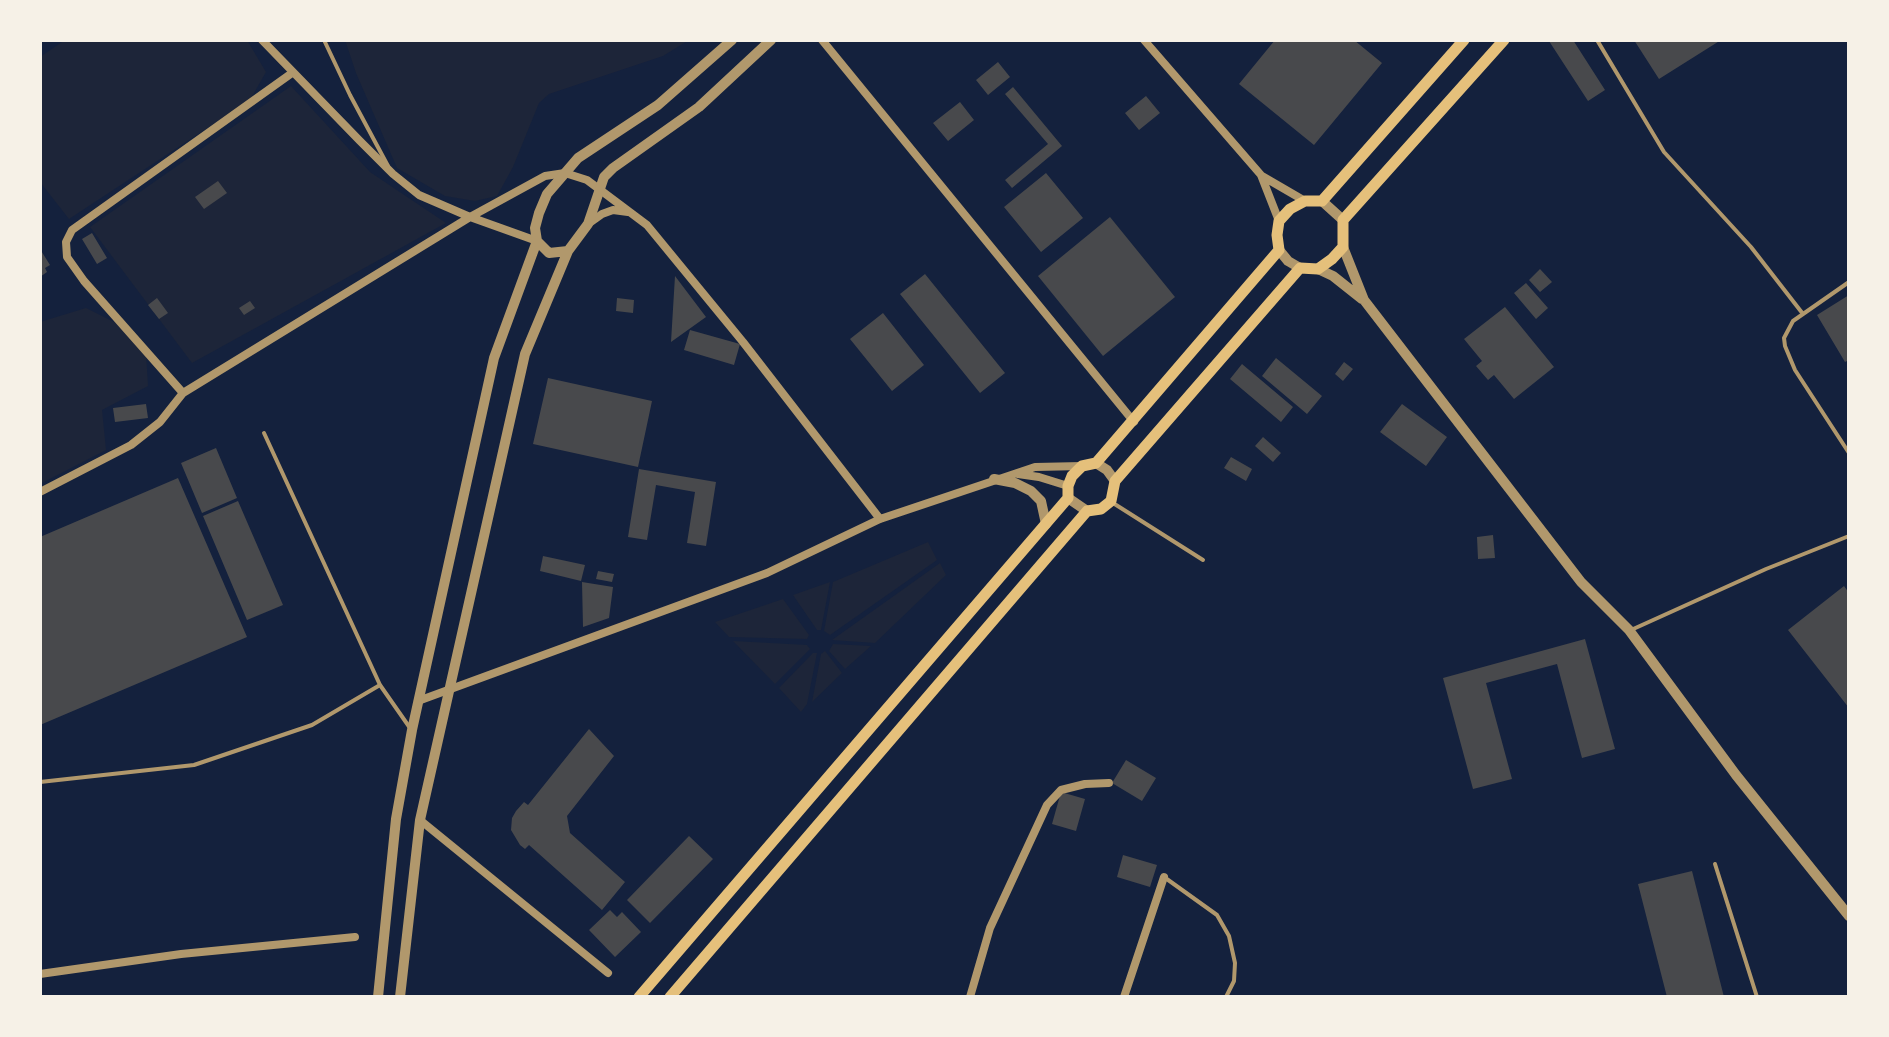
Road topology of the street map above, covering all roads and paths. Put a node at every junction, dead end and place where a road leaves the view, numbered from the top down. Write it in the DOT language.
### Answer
graph roads {
  1 [pos="262,40"];
  2 [pos="324,40"];
  3 [pos="732,40"];
  4 [pos="771,40"];
  5 [pos="822,40"];
  6 [pos="1144,40"];
  7 [pos="1464,40"];
  8 [pos="1504,40"];
  9 [pos="1597,40"];
  10 [pos="292,73"];
  11 [pos="565,173"];
  12 [pos="393,174"];
  13 [pos="1261,175"];
  14 [pos="599,188"];
  15 [pos="1305,201"];
  16 [pos="1322,201"];
  17 [pos="633,213"];
  18 [pos="470,217"];
  19 [pos="1343,220"];
  20 [pos="1279,221"];
  21 [pos="588,224"];
  22 [pos="537,241"];
  23 [pos="1343,247"];
  24 [pos="1279,250"];
  25 [pos="568,251"];
  26 [pos="1300,268"];
  27 [pos="1318,269"];
  28 [pos="1849,282"];
  29 [pos="1364,300"];
  30 [pos="1803,314"];
  31 [pos="183,393"];
  32 [pos="1134,422"];
  33 [pos="264,433"];
  34 [pos="1849,453"];
  35 [pos="1096,463"];
  36 [pos="1082,466"];
  37 [pos="1013,473"];
  38 [pos="994,479"];
  39 [pos="1115,481"];
  40 [pos="40,492"];
  41 [pos="1068,492"];
  42 [pos="1111,501"];
  43 [pos="1087,511"];
  44 [pos="880,519"];
  45 [pos="1046,524"];
  46 [pos="1849,536"];
  47 [pos="1203,560"];
  48 [pos="1629,630"];
  49 [pos="380,685"];
  50 [pos="449,689"];
  51 [pos="418,701"];
  52 [pos="412,730"];
  53 [pos="40,782"];
  54 [pos="1109,783"];
  55 [pos="420,820"];
  56 [pos="1715,864"];
  57 [pos="1164,877"];
  58 [pos="1849,916"];
  59 [pos="355,937"];
  60 [pos="608,973"];
  61 [pos="40,974"];
  62 [pos="378,997"];
  63 [pos="400,997"];
  64 [pos="639,997"];
  65 [pos="670,997"];
  66 [pos="970,997"];
  67 [pos="1124,997"];
  68 [pos="1226,997"];
  69 [pos="1757,997"];
  1 -- 10 [label="street"];
  2 -- 12 [label="lane"];
  3 -- 11 [label="street"];
  4 -- 14 [label="street"];
  5 -- 32 [label="street"];
  6 -- 13 [label="street"];
  7 -- 16 [label="main road"];
  8 -- 19 [label="main road"];
  9 -- 30 [label="lane"];
  10 -- 12 [label="street"];
  10 -- 31 [label="street"];
  11 -- 14 [label="street"];
  11 -- 18 [label="street"];
  11 -- 22 [label="street"];
  12 -- 18 [label="street"];
  13 -- 15 [label="street"];
  13 -- 20 [label="street"];
  14 -- 17 [label="street"];
  14 -- 21 [label="street"];
  15 -- 16 [label="main road"];
  15 -- 20 [label="main road"];
  16 -- 19 [label="street"];
  17 -- 21 [label="street"];
  17 -- 44 [label="street"];
  18 -- 22 [label="street"];
  18 -- 31 [label="street"];
  19 -- 23 [label="main road"];
  20 -- 24 [label="main road"];
  21 -- 25 [label="street"];
  22 -- 25 [label="street"];
  22 -- 51 [label="street"];
  23 -- 27 [label="main road"];
  23 -- 29 [label="street"];
  24 -- 26 [label="street"];
  24 -- 32 [label="main road"];
  25 -- 50 [label="street"];
  26 -- 27 [label="main road"];
  26 -- 39 [label="main road"];
  27 -- 29 [label="street"];
  28 -- 30 [label="lane"];
  29 -- 48 [label="street"];
  30 -- 34 [label="lane"];
  31 -- 40 [label="street"];
  32 -- 35 [label="main road"];
  33 -- 49 [label="lane"];
  35 -- 36 [label="main road"];
  35 -- 39 [label="street"];
  36 -- 37 [label="street"];
  36 -- 41 [label="main road"];
  37 -- 38 [label="street"];
  37 -- 41 [label="street"];
  38 -- 44 [label="street"];
  38 -- 45 [label="street"];
  39 -- 42 [label="main road"];
  41 -- 43 [label="street"];
  41 -- 45 [label="main road"];
  42 -- 43 [label="main road"];
  42 -- 47 [label="lane"];
  43 -- 65 [label="main road"];
  44 -- 50 [label="street"];
  45 -- 64 [label="main road"];
  46 -- 48 [label="lane"];
  48 -- 58 [label="street"];
  49 -- 52 [label="lane"];
  49 -- 53 [label="lane"];
  50 -- 51 [label="street"];
  50 -- 55 [label="street"];
  51 -- 52 [label="street"];
  52 -- 62 [label="street"];
  54 -- 66 [label="street"];
  55 -- 60 [label="street"];
  55 -- 63 [label="street"];
  56 -- 69 [label="lane"];
  57 -- 67 [label="street"];
  57 -- 68 [label="lane"];
  59 -- 61 [label="street"];
}
